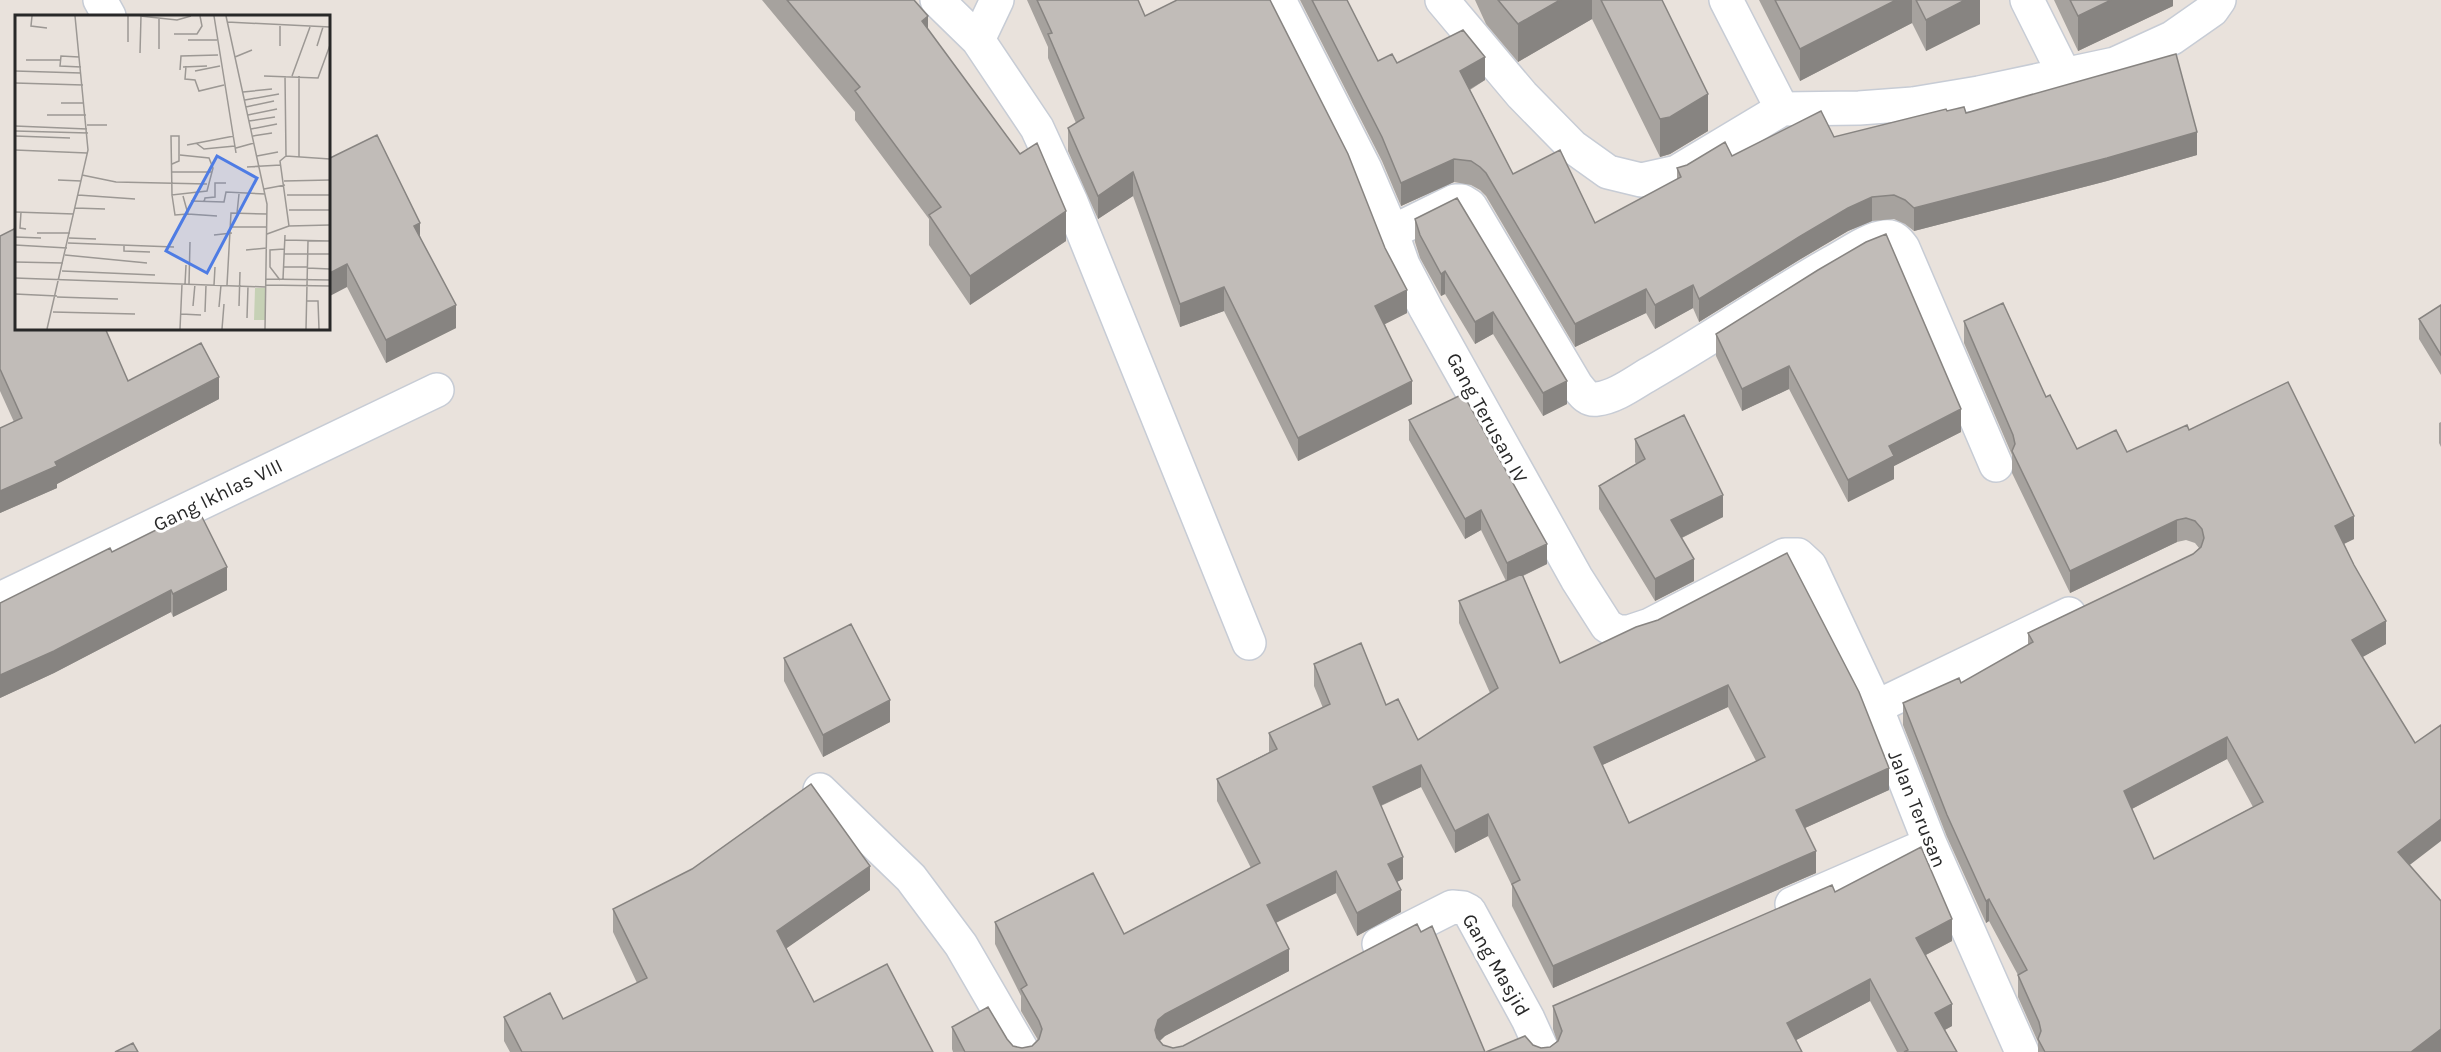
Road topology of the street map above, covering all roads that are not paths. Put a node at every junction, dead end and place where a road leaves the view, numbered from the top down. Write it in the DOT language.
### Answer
graph roads {
  1 [pos="100,0"];
  2 [pos="937,0"];
  3 [pos="997,0"];
  4 [pos="1279,0"];
  5 [pos="1442,0"];
  6 [pos="1726,0"];
  7 [pos="2027,0"];
  8 [pos="2219,0"];
  9 [pos="108,15"];
  10 [pos="978,40"];
  11 [pos="2064,74"];
  12 [pos="1782,109"];
  13 [pos="1392,232"];
  14 [pos="437,390"];
  15 [pos="1996,465"];
  16 [pos="1810,566"];
  17 [pos="0,599"];
  18 [pos="2100,600"];
  19 [pos="1249,643"];
  20 [pos="1875,707"];
  21 [pos="820,790"];
  22 [pos="1930,844"];
  23 [pos="1767,915"];
  24 [pos="1356,957"];
  25 [pos="1023,1052"];
  26 [pos="1543,1052"];
  27 [pos="2022,1052"];
  1 -- 9 [label="street"];
  2 -- 10 [label="street"];
  3 -- 10 [label="street"];
  4 -- 13 [label="street, Gang Terusan IV"];
  5 -- 12 [label="street"];
  6 -- 12 [label="street"];
  7 -- 11 [label="street"];
  8 -- 11 [label="street"];
  10 -- 19 [label="street"];
  11 -- 12 [label="street"];
  13 -- 15 [label="street"];
  13 -- 16 [label="street, Gang Terusan IV"];
  14 -- 17 [label="street, Gang Ikhlas VIII"];
  16 -- 20 [label="street, Jalan Terusan"];
  18 -- 20 [label="street"];
  20 -- 22 [label="street, Jalan Terusan"];
  21 -- 25 [label="street"];
  22 -- 23 [label="street"];
  22 -- 27 [label="street, Jalan Terusan"];
  24 -- 26 [label="street, Gang Masjid"];
}
